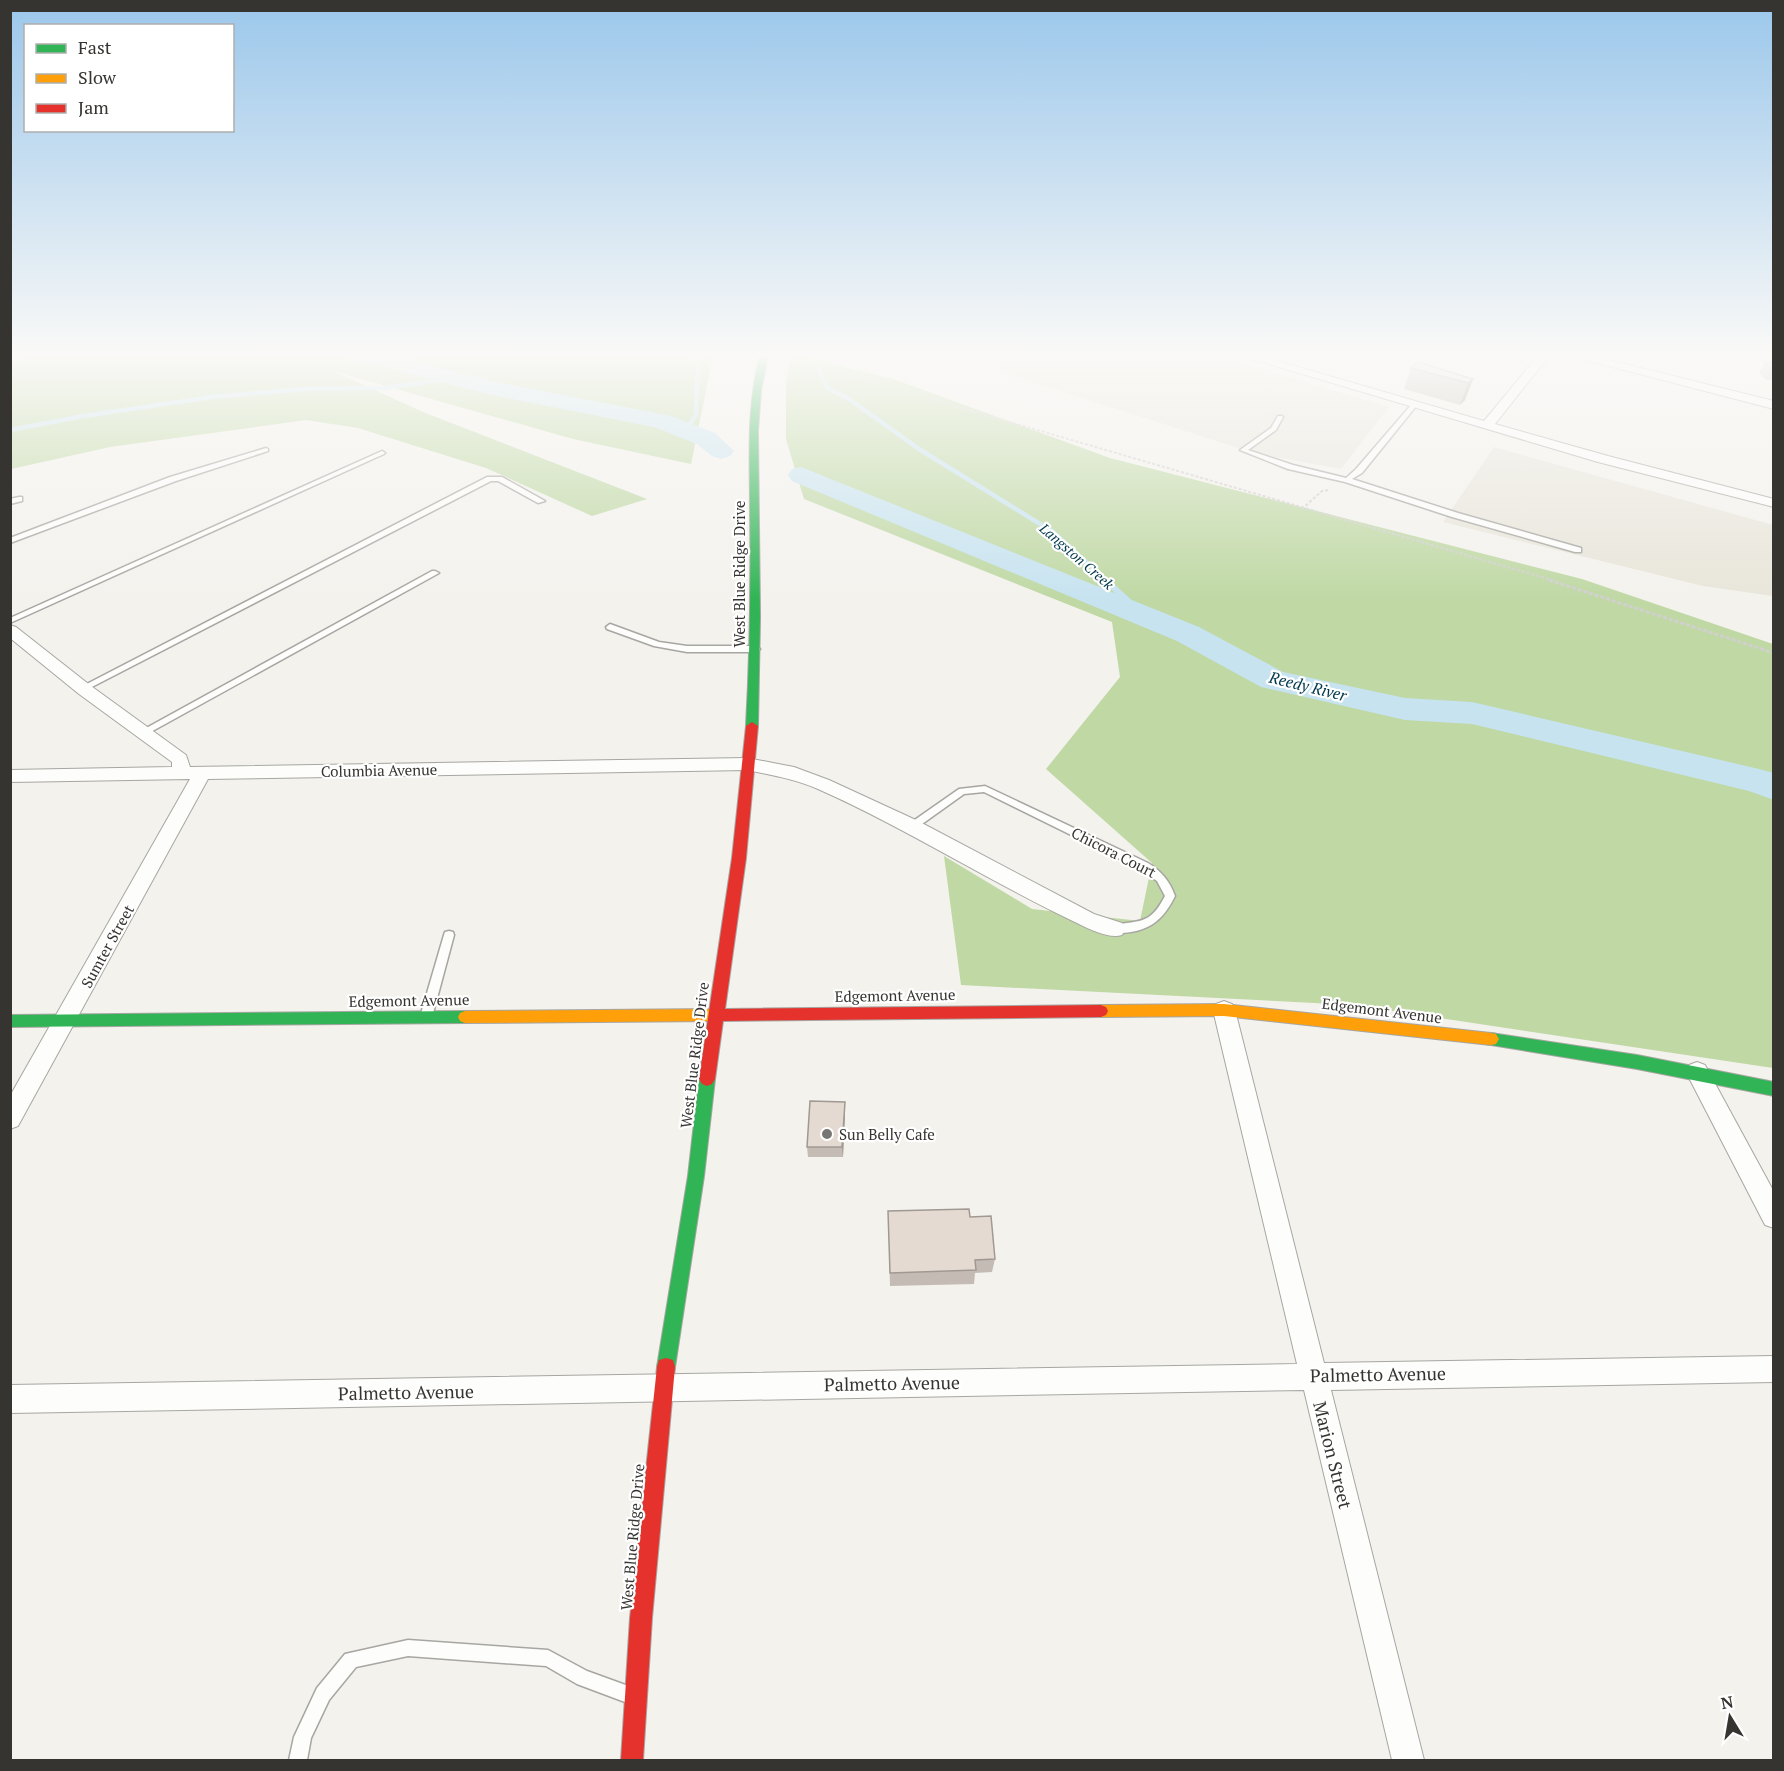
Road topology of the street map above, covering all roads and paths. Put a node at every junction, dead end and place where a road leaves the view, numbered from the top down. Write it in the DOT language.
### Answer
graph roads {
  1 [pos="754,435"];
  2 [pos="1053,435"];
  3 [pos="1266,435"];
  4 [pos="1389,435"];
  5 [pos="1521,435"];
  6 [pos="266,450"];
  7 [pos="382,453"];
  8 [pos="1347,480"];
  9 [pos="19,499"];
  10 [pos="541,501"];
  11 [pos="10,502"];
  12 [pos="1773,503"];
  13 [pos="10,541"];
  14 [pos="1578,550"];
  15 [pos="435,573"];
  16 [pos="10,621"];
  17 [pos="610,627"];
  18 [pos="10,630"];
  19 [pos="756,649"];
  20 [pos="1773,652"];
  21 [pos="83,688"];
  22 [pos="144,732"];
  23 [pos="747,764"];
  24 [pos="192,773"];
  25 [pos="10,776"];
  26 [pos="911,826"];
  27 [pos="1115,929"];
  28 [pos="448,935"];
  29 [pos="1224,1010"];
  30 [pos="715,1014"];
  31 [pos="426,1017"];
  32 [pos="65,1020"];
  33 [pos="10,1021"];
  34 [pos="1697,1072"];
  35 [pos="1773,1089"];
  36 [pos="10,1119"];
  37 [pos="1773,1217"];
  38 [pos="1773,1369"];
  39 [pos="1313,1375"];
  40 [pos="663,1388"];
  41 [pos="10,1399"];
  42 [pos="636,1696"];
  43 [pos="298,1761"];
  44 [pos="632,1761"];
  45 [pos="1408,1761"];
  1 -- 19 [label="main road, West Blue Ridge Drive"];
  2 -- 20 [label="path"];
  3 -- 8 [label="lane"];
  4 -- 8 [label="lane"];
  5 -- 12 [label="street"];
  6 -- 13 [label="lane"];
  7 -- 16 [label="lane"];
  8 -- 14 [label="lane"];
  9 -- 11 [label="lane"];
  10 -- 21 [label="lane"];
  15 -- 22 [label="lane"];
  17 -- 19 [label="lane"];
  18 -- 21 [label="street"];
  19 -- 23 [label="main road, West Blue Ridge Drive"];
  21 -- 22 [label="street"];
  22 -- 24 [label="street"];
  23 -- 24 [label="street, Columbia Avenue"];
  23 -- 26 [label="street, Chicora Court"];
  23 -- 30 [label="main road, West Blue Ridge Drive"];
  24 -- 25 [label="street, Columbia Avenue"];
  24 -- 32 [label="street, Sumter Street"];
  26 -- 27 [label="street, Chicora Court"];
  26 -- 27 [label="lane, Chicora Court"];
  28 -- 31 [label="lane"];
  29 -- 30 [label="main road, Edgemont Avenue"];
  29 -- 34 [label="main road, Edgemont Avenue"];
  29 -- 39 [label="street, Marion Street"];
  30 -- 31 [label="main road, Edgemont Avenue"];
  30 -- 40 [label="main road, West Blue Ridge Drive"];
  31 -- 32 [label="main road, Edgemont Avenue"];
  32 -- 33 [label="main road, Edgemont Avenue"];
  32 -- 36 [label="street, Sumter Street"];
  34 -- 35 [label="main road, Edgemont Avenue"];
  34 -- 37 [label="street"];
  38 -- 39 [label="street, Palmetto Avenue"];
  39 -- 40 [label="street, Palmetto Avenue"];
  39 -- 45 [label="street, Marion Street"];
  40 -- 41 [label="street, Palmetto Avenue"];
  40 -- 42 [label="main road, West Blue Ridge Drive"];
  42 -- 43 [label="lane"];
  42 -- 44 [label="main road, West Blue Ridge Drive"];
}
